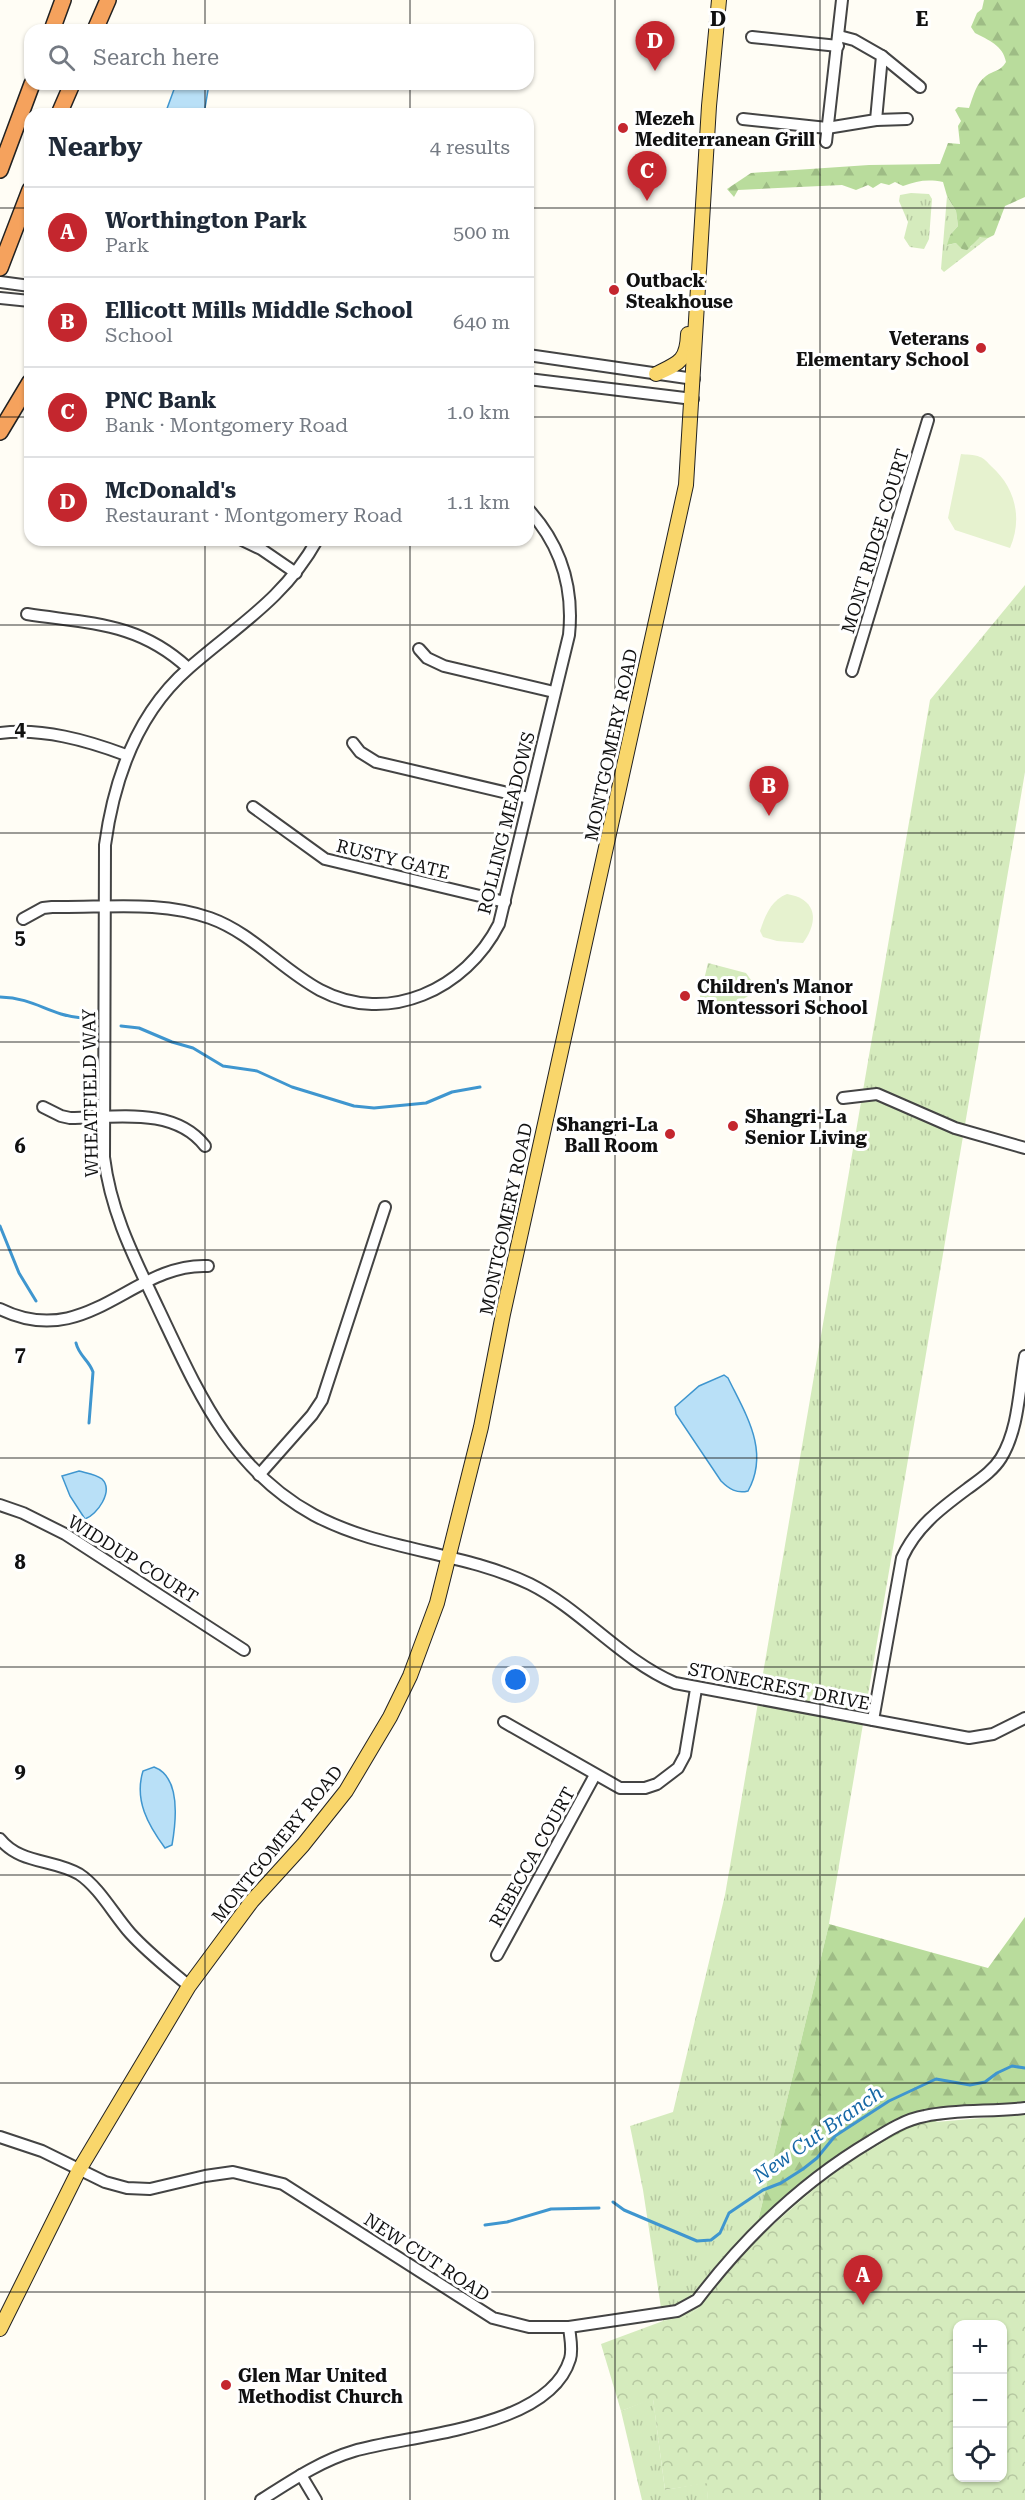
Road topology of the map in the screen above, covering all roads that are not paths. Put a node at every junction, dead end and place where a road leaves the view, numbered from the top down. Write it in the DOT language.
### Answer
graph roads {
  1 [pos="63,0"];
  2 [pos="108,0"];
  3 [pos="719,0"];
  4 [pos="842,0"];
  5 [pos="54,24"];
  6 [pos="98,24"];
  7 [pos="753,37"];
  8 [pos="838,41"];
  9 [pos="882,56"];
  10 [pos="920,87"];
  11 [pos="30,90"];
  12 [pos="69,90"];
  13 [pos="62,108"];
  14 [pos="743,119"];
  15 [pos="907,119"];
  16 [pos="876,120"];
  17 [pos="827,128"];
  18 [pos="826,142"];
  19 [pos="0,170"];
  20 [pos="24,206"];
  21 [pos="700,238"];
  22 [pos="0,268"];
  23 [pos="0,282"];
  24 [pos="24,286"];
  25 [pos="0,298"];
  26 [pos="24,300"];
  27 [pos="534,356"];
  28 [pos="656,374"];
  29 [pos="694,379"];
  30 [pos="534,380"];
  31 [pos="24,392"];
  32 [pos="693,399"];
  33 [pos="928,420"];
  34 [pos="0,432"];
  35 [pos="534,517"];
  36 [pos="255,546"];
  37 [pos="313,546"];
  38 [pos="296,573"];
  39 [pos="27,614"];
  40 [pos="419,649"];
  41 [pos="188,668"];
  42 [pos="852,671"];
  43 [pos="554,692"];
  44 [pos="0,733"];
  45 [pos="353,743"];
  46 [pos="126,755"];
  47 [pos="529,798"];
  48 [pos="253,807"];
  49 [pos="506,902"];
  50 [pos="104,908"];
  51 [pos="23,919"];
  52 [pos="843,1098"];
  53 [pos="43,1107"];
  54 [pos="104,1118"];
  55 [pos="206,1146"];
  56 [pos="1025,1148"];
  57 [pos="385,1207"];
  58 [pos="208,1266"];
  59 [pos="146,1284"];
  60 [pos="0,1309"];
  61 [pos="1025,1356"];
  62 [pos="259,1475"];
  63 [pos="0,1505"];
  64 [pos="448,1557"];
  65 [pos="244,1650"];
  66 [pos="696,1689"];
  67 [pos="1025,1718"];
  68 [pos="873,1720"];
  69 [pos="504,1722"];
  70 [pos="595,1775"];
  71 [pos="0,1839"];
  72 [pos="497,1955"];
  73 [pos="189,1986"];
  74 [pos="1025,2108"];
  75 [pos="0,2137"];
  76 [pos="78,2170"];
  77 [pos="569,2327"];
  78 [pos="0,2329"];
  79 [pos="301,2475"];
  80 [pos="261,2500"];
  81 [pos="316,2500"];
  1 -- 5 [label="highway"];
  2 -- 6 [label="highway"];
  3 -- 21 [label="main road, MONTGOMERY ROAD"];
  4 -- 8 [label="street"];
  7 -- 8 [label="street"];
  8 -- 9 [label="street"];
  8 -- 17 [label="street"];
  9 -- 10 [label="street"];
  9 -- 16 [label="street"];
  11 -- 19 [label="highway"];
  12 -- 13 [label="highway"];
  14 -- 17 [label="street"];
  15 -- 16 [label="street"];
  16 -- 17 [label="street"];
  17 -- 18 [label="street"];
  20 -- 22 [label="highway"];
  21 -- 28 [label="main road"];
  21 -- 29 [label="main road, MONTGOMERY ROAD"];
  23 -- 24 [label="street"];
  25 -- 26 [label="street"];
  27 -- 28 [label="street"];
  28 -- 29 [label="street"];
  29 -- 32 [label="main road, MONTGOMERY ROAD"];
  30 -- 32 [label="street"];
  31 -- 34 [label="highway"];
  32 -- 64 [label="main road, MONTGOMERY ROAD"];
  33 -- 42 [label="street, MONT RIDGE COURT"];
  35 -- 43 [label="street, ROLLING MEADOWS"];
  36 -- 38 [label="street"];
  37 -- 38 [label="street, WHEATFIELD WAY"];
  38 -- 41 [label="street, WHEATFIELD WAY"];
  39 -- 41 [label="street"];
  40 -- 43 [label="street"];
  41 -- 46 [label="street, WHEATFIELD WAY"];
  43 -- 47 [label="street, ROLLING MEADOWS"];
  44 -- 46 [label="street"];
  45 -- 47 [label="street"];
  46 -- 50 [label="street, WHEATFIELD WAY"];
  47 -- 49 [label="street, ROLLING MEADOWS"];
  48 -- 49 [label="street, RUSTY GATE"];
  49 -- 50 [label="street, ROLLING MEADOWS"];
  50 -- 51 [label="street, ROLLING MEADOWS"];
  50 -- 54 [label="street, WHEATFIELD WAY"];
  52 -- 56 [label="street"];
  53 -- 54 [label="street"];
  54 -- 55 [label="street"];
  54 -- 59 [label="street, WHEATFIELD WAY"];
  57 -- 62 [label="street"];
  58 -- 59 [label="street"];
  59 -- 60 [label="street"];
  59 -- 62 [label="street, WHEATFIELD WAY"];
  61 -- 68 [label="street"];
  62 -- 64 [label="street, WHEATFIELD WAY"];
  63 -- 65 [label="street, WIDDUP COURT"];
  64 -- 66 [label="street, STONECREST DRIVE"];
  64 -- 73 [label="main road, MONTGOMERY ROAD"];
  66 -- 68 [label="street, STONECREST DRIVE"];
  66 -- 70 [label="street"];
  67 -- 68 [label="street, STONECREST DRIVE"];
  69 -- 70 [label="street"];
  70 -- 72 [label="street, REBECCA COURT"];
  71 -- 73 [label="street"];
  73 -- 76 [label="main road, MONTGOMERY ROAD"];
  74 -- 77 [label="street, NEW CUT ROAD"];
  75 -- 76 [label="street, NEW CUT ROAD"];
  76 -- 77 [label="street, NEW CUT ROAD"];
  76 -- 78 [label="main road, MONTGOMERY ROAD"];
  77 -- 79 [label="street"];
  79 -- 80 [label="street"];
  79 -- 81 [label="street"];
}
